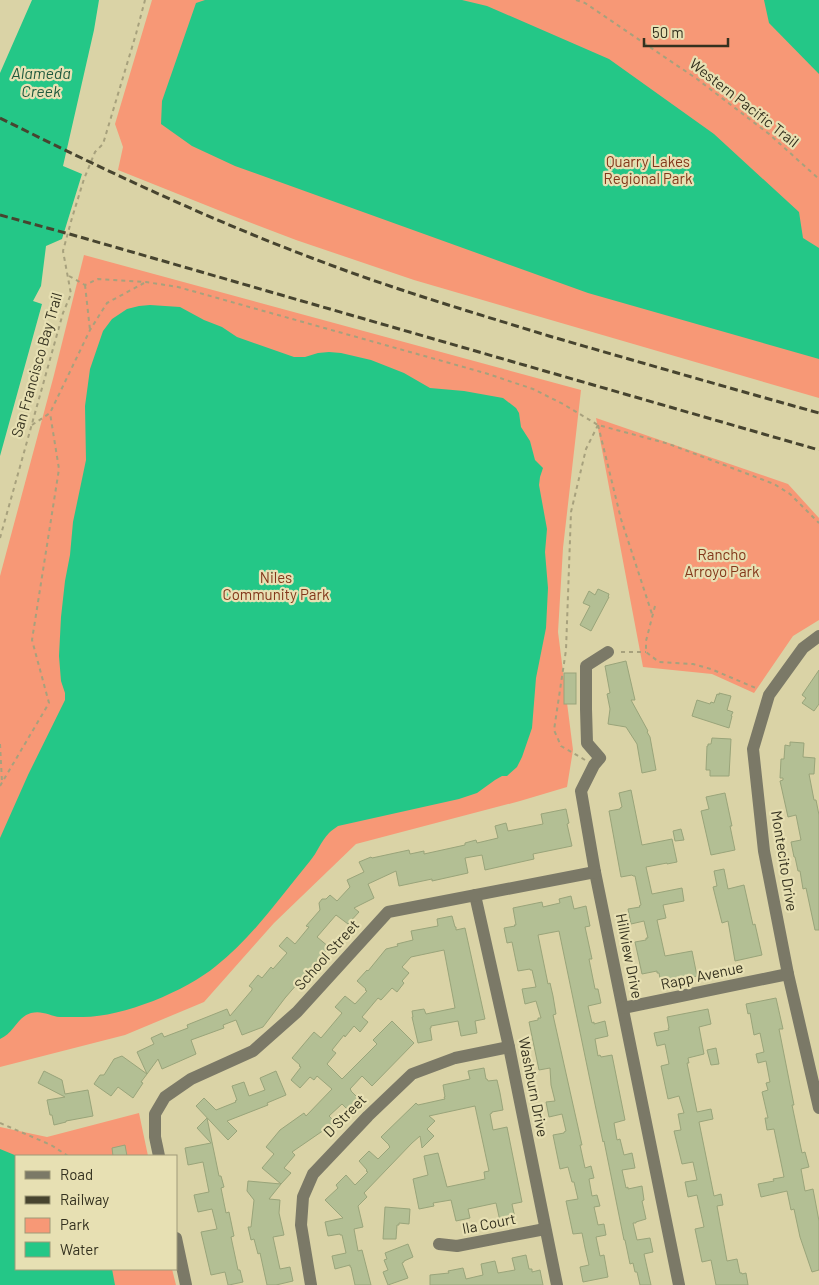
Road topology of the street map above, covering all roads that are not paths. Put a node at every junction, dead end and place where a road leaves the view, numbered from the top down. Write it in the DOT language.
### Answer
graph roads {
  1 [pos="819,636"];
  2 [pos="608,652"];
  3 [pos="595,872"];
  4 [pos="475,895"];
  5 [pos="788,974"];
  6 [pos="623,1008"];
  7 [pos="508,1047"];
  8 [pos="819,1108"];
  9 [pos="159,1155"];
  10 [pos="545,1229"];
  11 [pos="439,1244"];
  12 [pos="178,1247"];
  13 [pos="186,1285"];
  14 [pos="312,1285"];
  15 [pos="557,1285"];
  16 [pos="679,1285"];
  1 -- 5 [label="street, Montecito Drive"];
  2 -- 3 [label="street, Hillview Drive"];
  3 -- 4 [label="street, School Street"];
  3 -- 6 [label="street, Hillview Drive"];
  4 -- 7 [label="street, Washburn Drive"];
  4 -- 9 [label="street, School Street"];
  5 -- 6 [label="street, Rapp Avenue"];
  5 -- 8 [label="street, Montecito Drive"];
  6 -- 16 [label="street, Hillview Drive"];
  7 -- 10 [label="street, Washburn Drive"];
  7 -- 14 [label="street, D Street"];
  10 -- 11 [label="street, Ila Court"];
  10 -- 15 [label="street, Washburn Drive"];
  12 -- 13 [label="street"];
}
